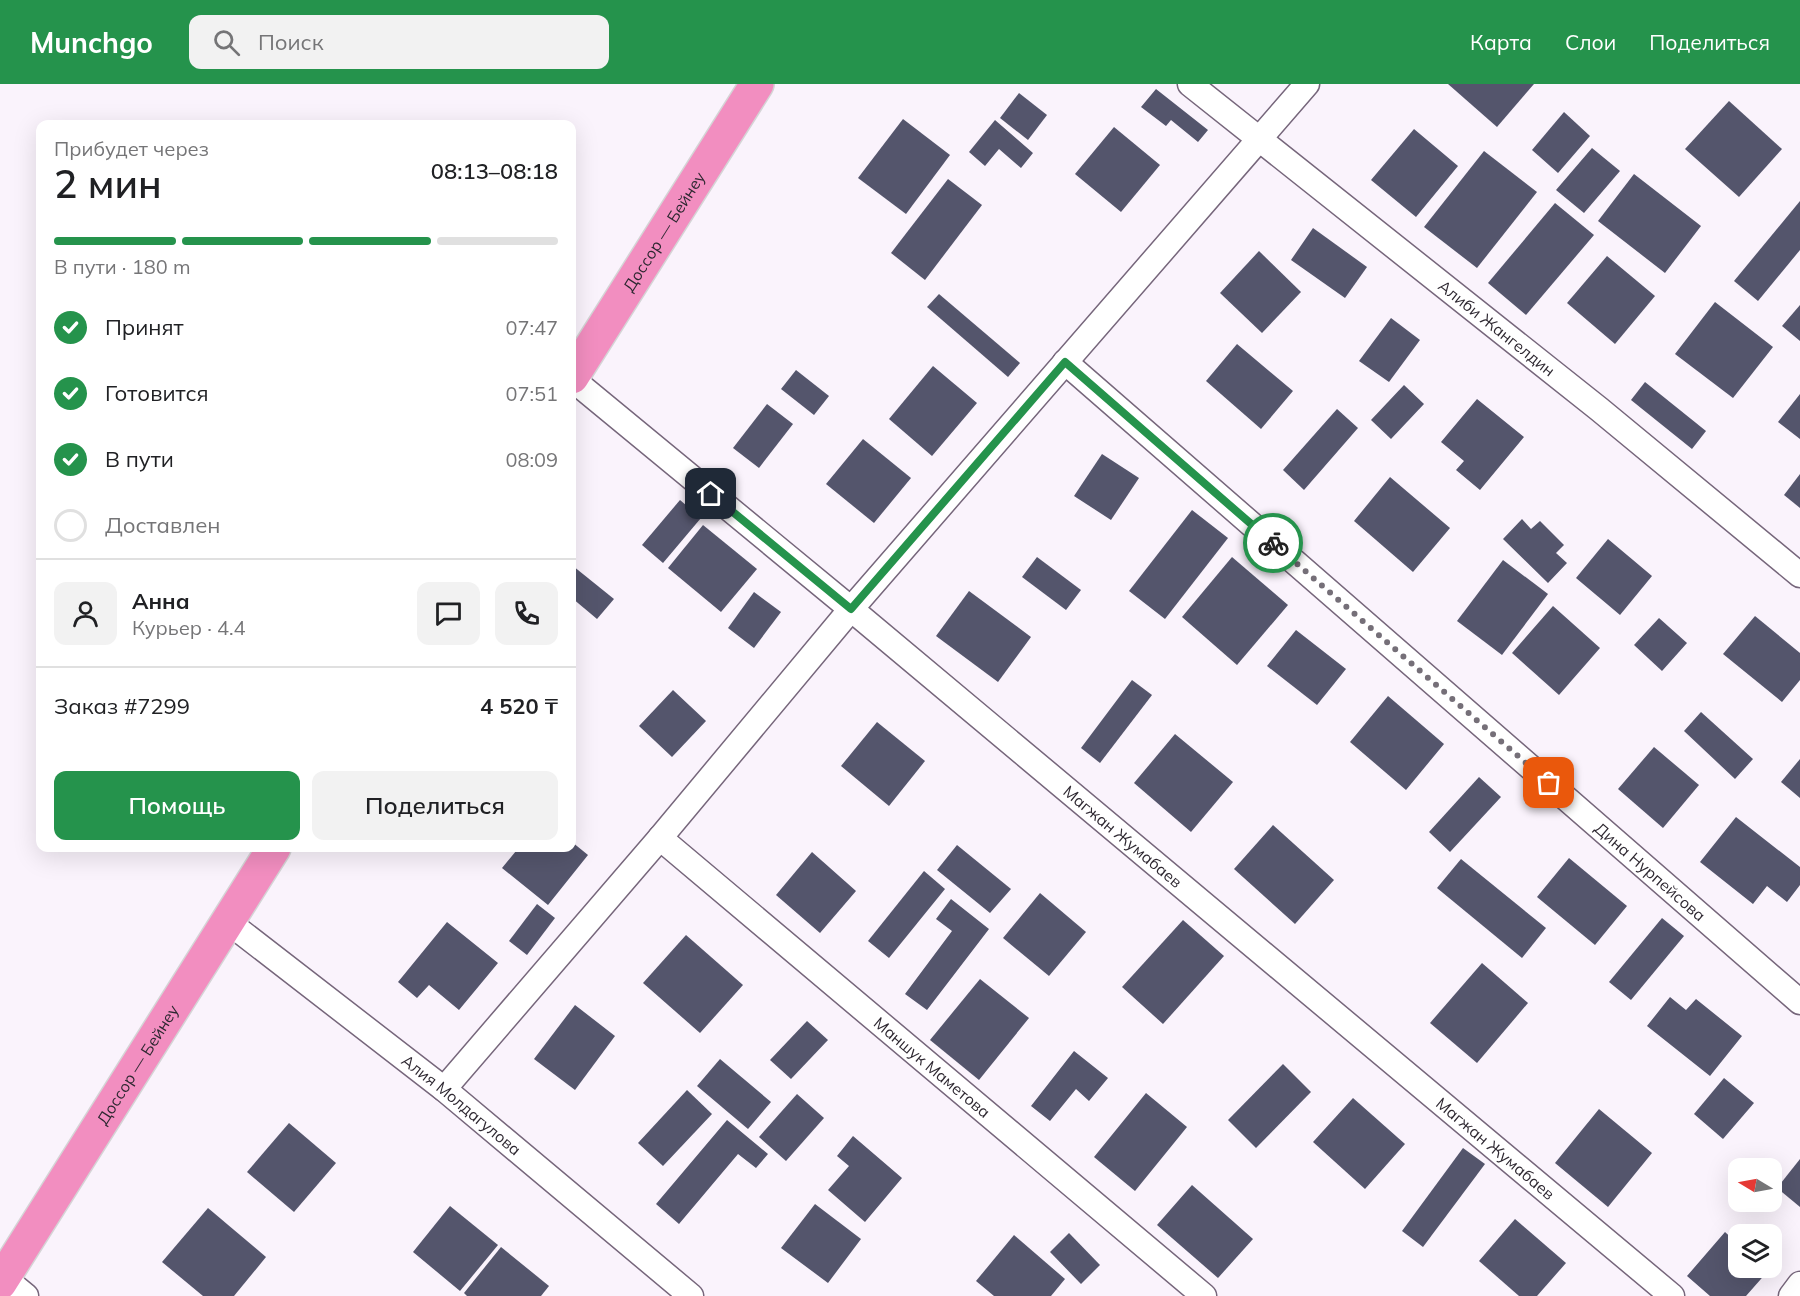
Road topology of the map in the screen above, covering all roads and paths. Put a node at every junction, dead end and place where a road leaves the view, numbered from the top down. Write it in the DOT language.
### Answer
graph roads {
  1 [pos="757,84"];
  2 [pos="1190,84"];
  3 [pos="1307,84"];
  4 [pos="1259,138"];
  5 [pos="1065,362"];
  6 [pos="576,372"];
  7 [pos="576,381"];
  8 [pos="1800,575"];
  9 [pos="851,609"];
  10 [pos="660,838"];
  11 [pos="271,852"];
  12 [pos="227,921"];
  13 [pos="1800,1002"];
  14 [pos="444,1089"];
  15 [pos="1800,1284"];
  16 [pos="10,1285"];
  17 [pos="691,1296"];
  18 [pos="1204,1296"];
  19 [pos="1672,1296"];
  20 [pos="1791,1296"];
  1 -- 6 [label="highway, Доссор — Бейнеу"];
  2 -- 4 [label="street, Алиби Жангелдин"];
  3 -- 4 [label="street"];
  4 -- 5 [label="street"];
  4 -- 8 [label="street, Алиби Жангелдин"];
  5 -- 9 [label="street"];
  5 -- 13 [label="street, Дина Нурпейсова"];
  7 -- 9 [label="street, Магжан Жумабаев"];
  9 -- 10 [label="street"];
  9 -- 19 [label="street, Магжан Жумабаев"];
  10 -- 14 [label="street"];
  10 -- 18 [label="street, Маншук Маметова"];
  11 -- 12 [label="highway, Доссор — Бейнеу"];
  12 -- 14 [label="street, Алия Молдагулова"];
  12 -- 16 [label="highway, Доссор — Бейнеу"];
  14 -- 17 [label="street, Алия Молдагулова"];
  15 -- 20 [label="street"];
}
